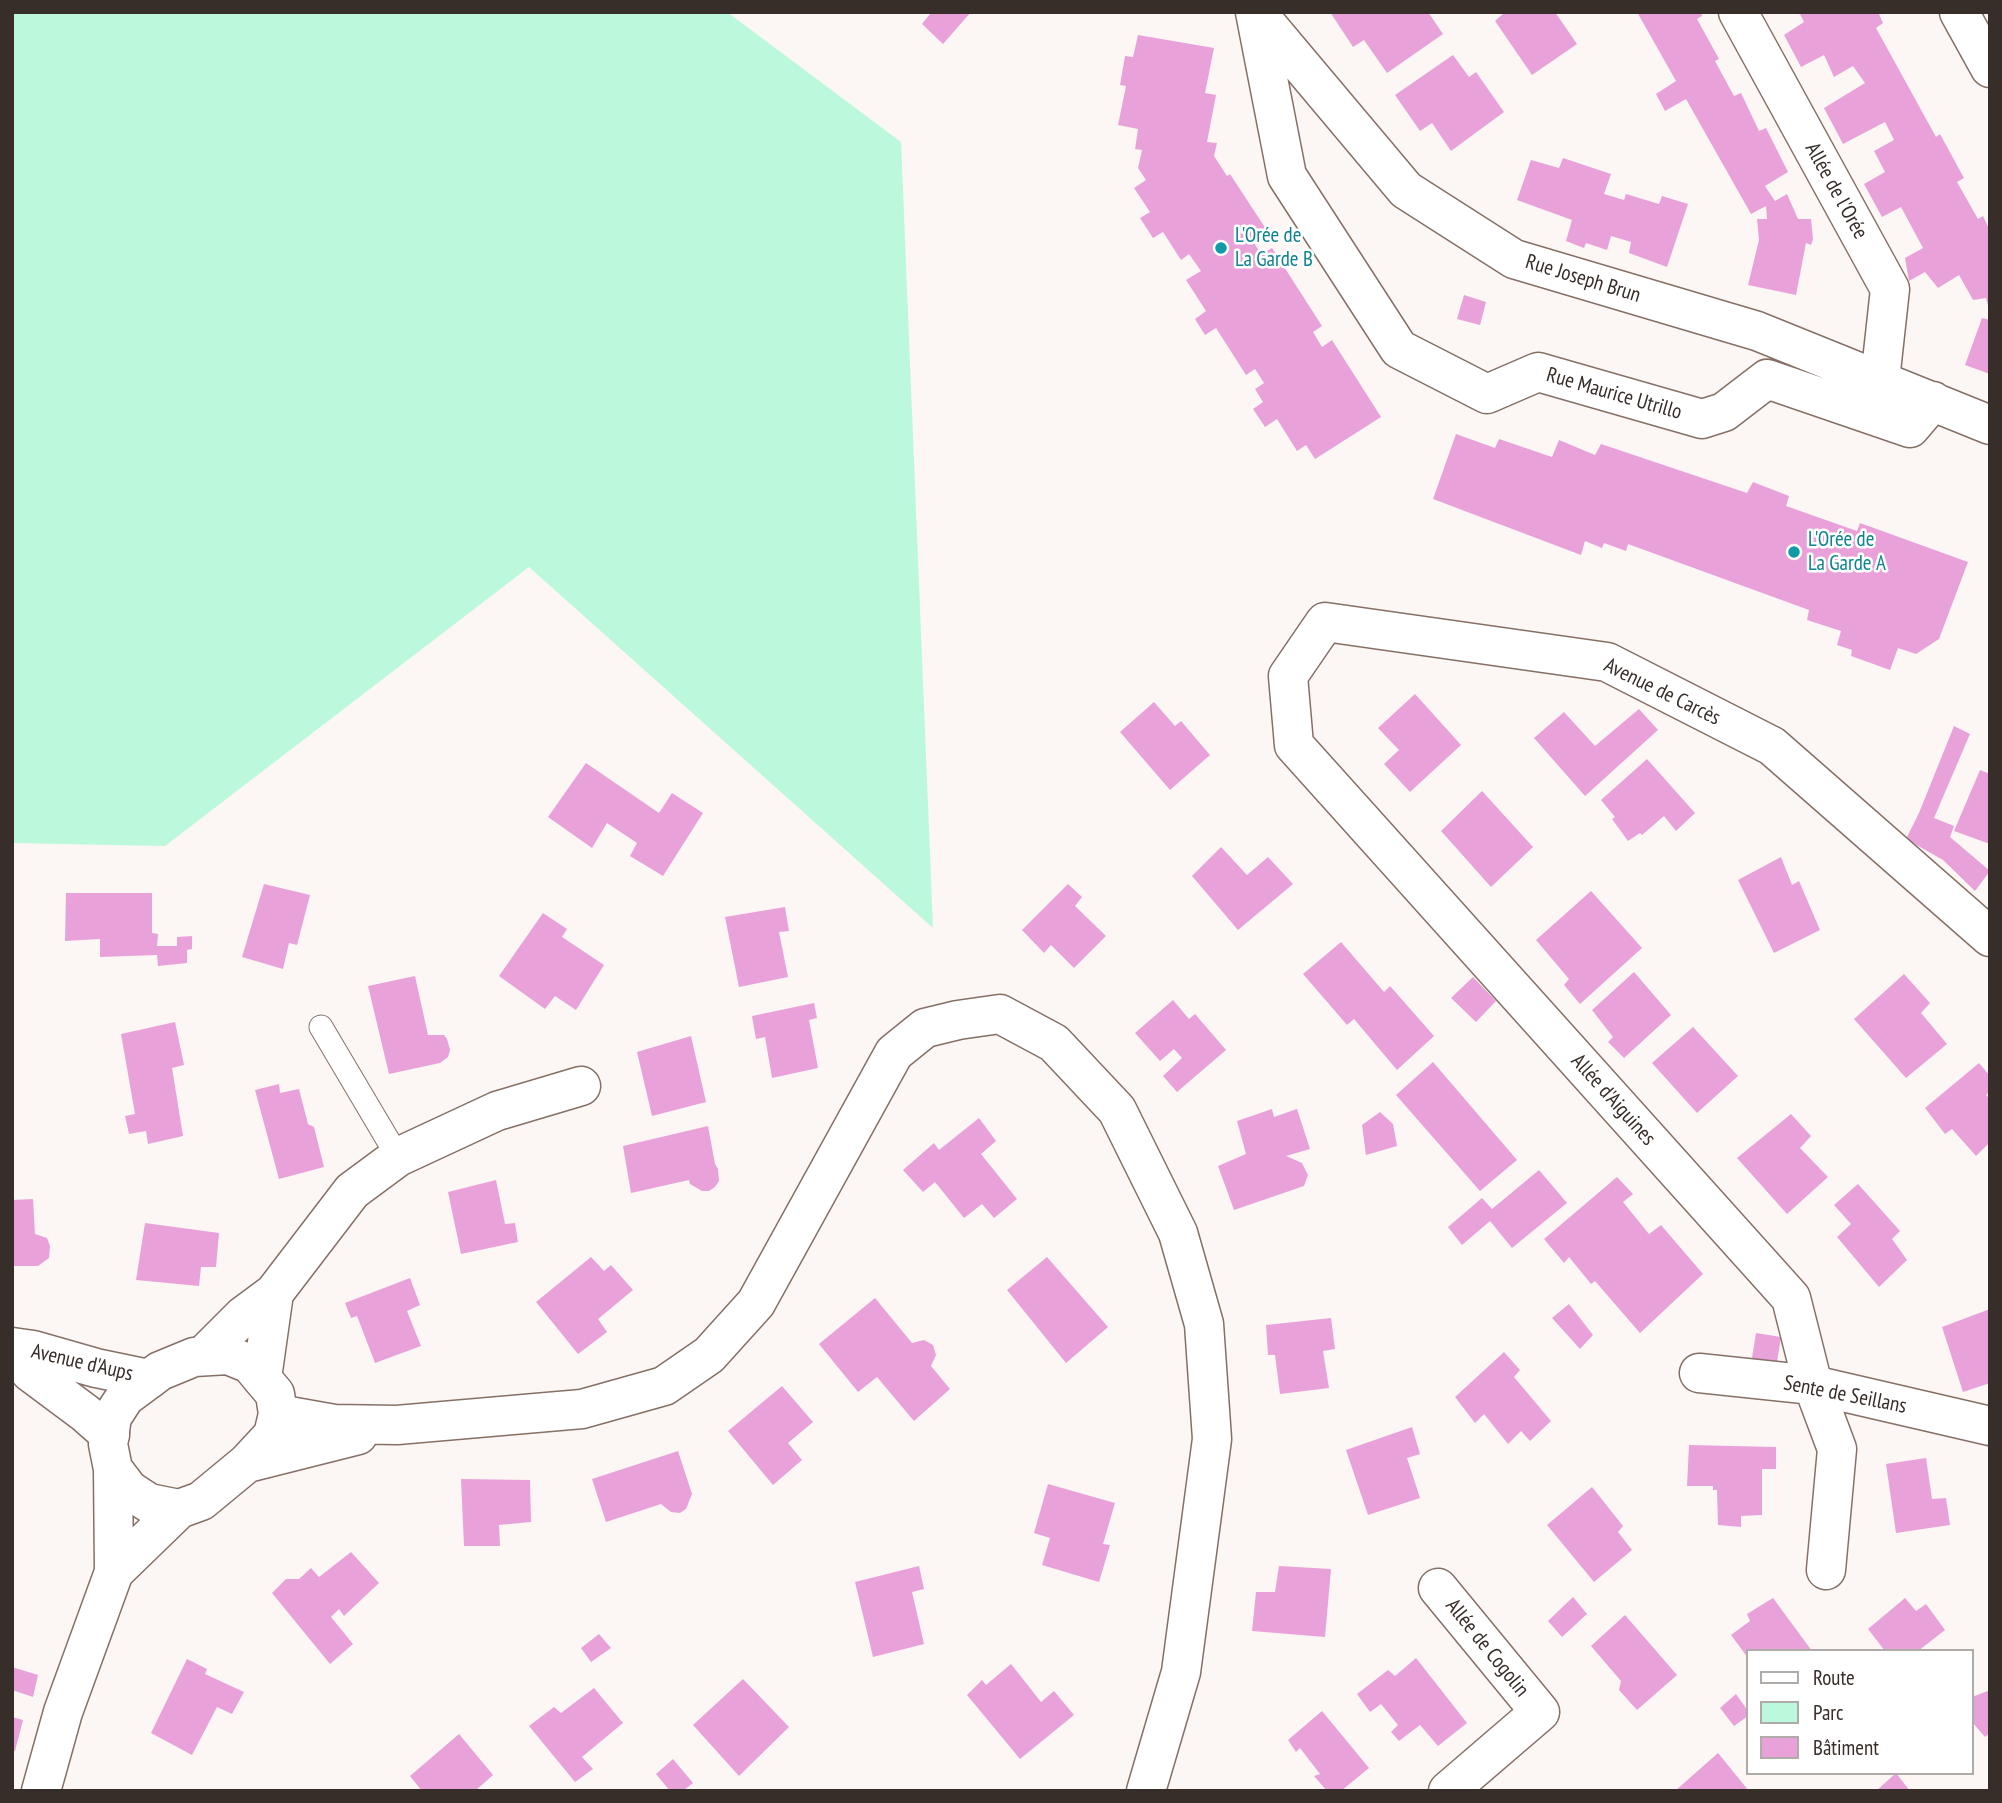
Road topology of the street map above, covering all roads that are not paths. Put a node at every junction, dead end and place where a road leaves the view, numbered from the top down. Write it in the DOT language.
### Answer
graph roads {
  1 [pos="1256,12"];
  2 [pos="1738,12"];
  3 [pos="1959,12"];
  4 [pos="1990,68"];
  5 [pos="1880,380"];
  6 [pos="1933,401"];
  7 [pos="1990,425"];
  8 [pos="1288,676"];
  9 [pos="1990,937"];
  10 [pos="321,1027"];
  11 [pos="581,1086"];
  12 [pos="398,1157"];
  13 [pos="274,1293"];
  14 [pos="13,1347"];
  15 [pos="203,1356"];
  16 [pos="1699,1373"];
  17 [pos="262,1378"];
  18 [pos="149,1379"];
  19 [pos="1813,1385"];
  20 [pos="278,1414"];
  21 [pos="397,1425"];
  22 [pos="1990,1426"];
  23 [pos="111,1452"];
  24 [pos="247,1463"];
  25 [pos="179,1509"];
  26 [pos="1826,1570"];
  27 [pos="114,1572"];
  28 [pos="1438,1588"];
  29 [pos="41,1791"];
  30 [pos="1146,1791"];
  31 [pos="1448,1791"];
  1 -- 5 [label="street, Rue Joseph Brun"];
  1 -- 6 [label="street, Rue Maurice Utrillo"];
  2 -- 5 [label="street, Allée de l'Orée"];
  3 -- 4 [label="street"];
  5 -- 6 [label="street, Rue Joseph Brun"];
  6 -- 7 [label="street, Rue Joseph Brun"];
  8 -- 9 [label="street, Avenue de Carcès"];
  8 -- 19 [label="street, Allée d'Aiguines"];
  10 -- 12 [label="lane"];
  11 -- 12 [label="street"];
  12 -- 13 [label="street"];
  13 -- 15 [label="street"];
  13 -- 17 [label="street"];
  14 -- 18 [label="street, Avenue d'Aups"];
  14 -- 23 [label="street, Avenue d'Aups"];
  15 -- 17 [label="street"];
  15 -- 18 [label="street"];
  16 -- 19 [label="street, Sente de Seillans"];
  17 -- 20 [label="street"];
  18 -- 23 [label="street"];
  19 -- 22 [label="street, Sente de Seillans"];
  19 -- 26 [label="street, Allée d'Aiguines"];
  20 -- 21 [label="street"];
  20 -- 24 [label="street"];
  21 -- 24 [label="street"];
  21 -- 30 [label="street"];
  23 -- 25 [label="street"];
  23 -- 27 [label="street"];
  24 -- 25 [label="street"];
  25 -- 27 [label="street"];
  27 -- 29 [label="street"];
  28 -- 31 [label="street, Allée de Cogolin"];
}
